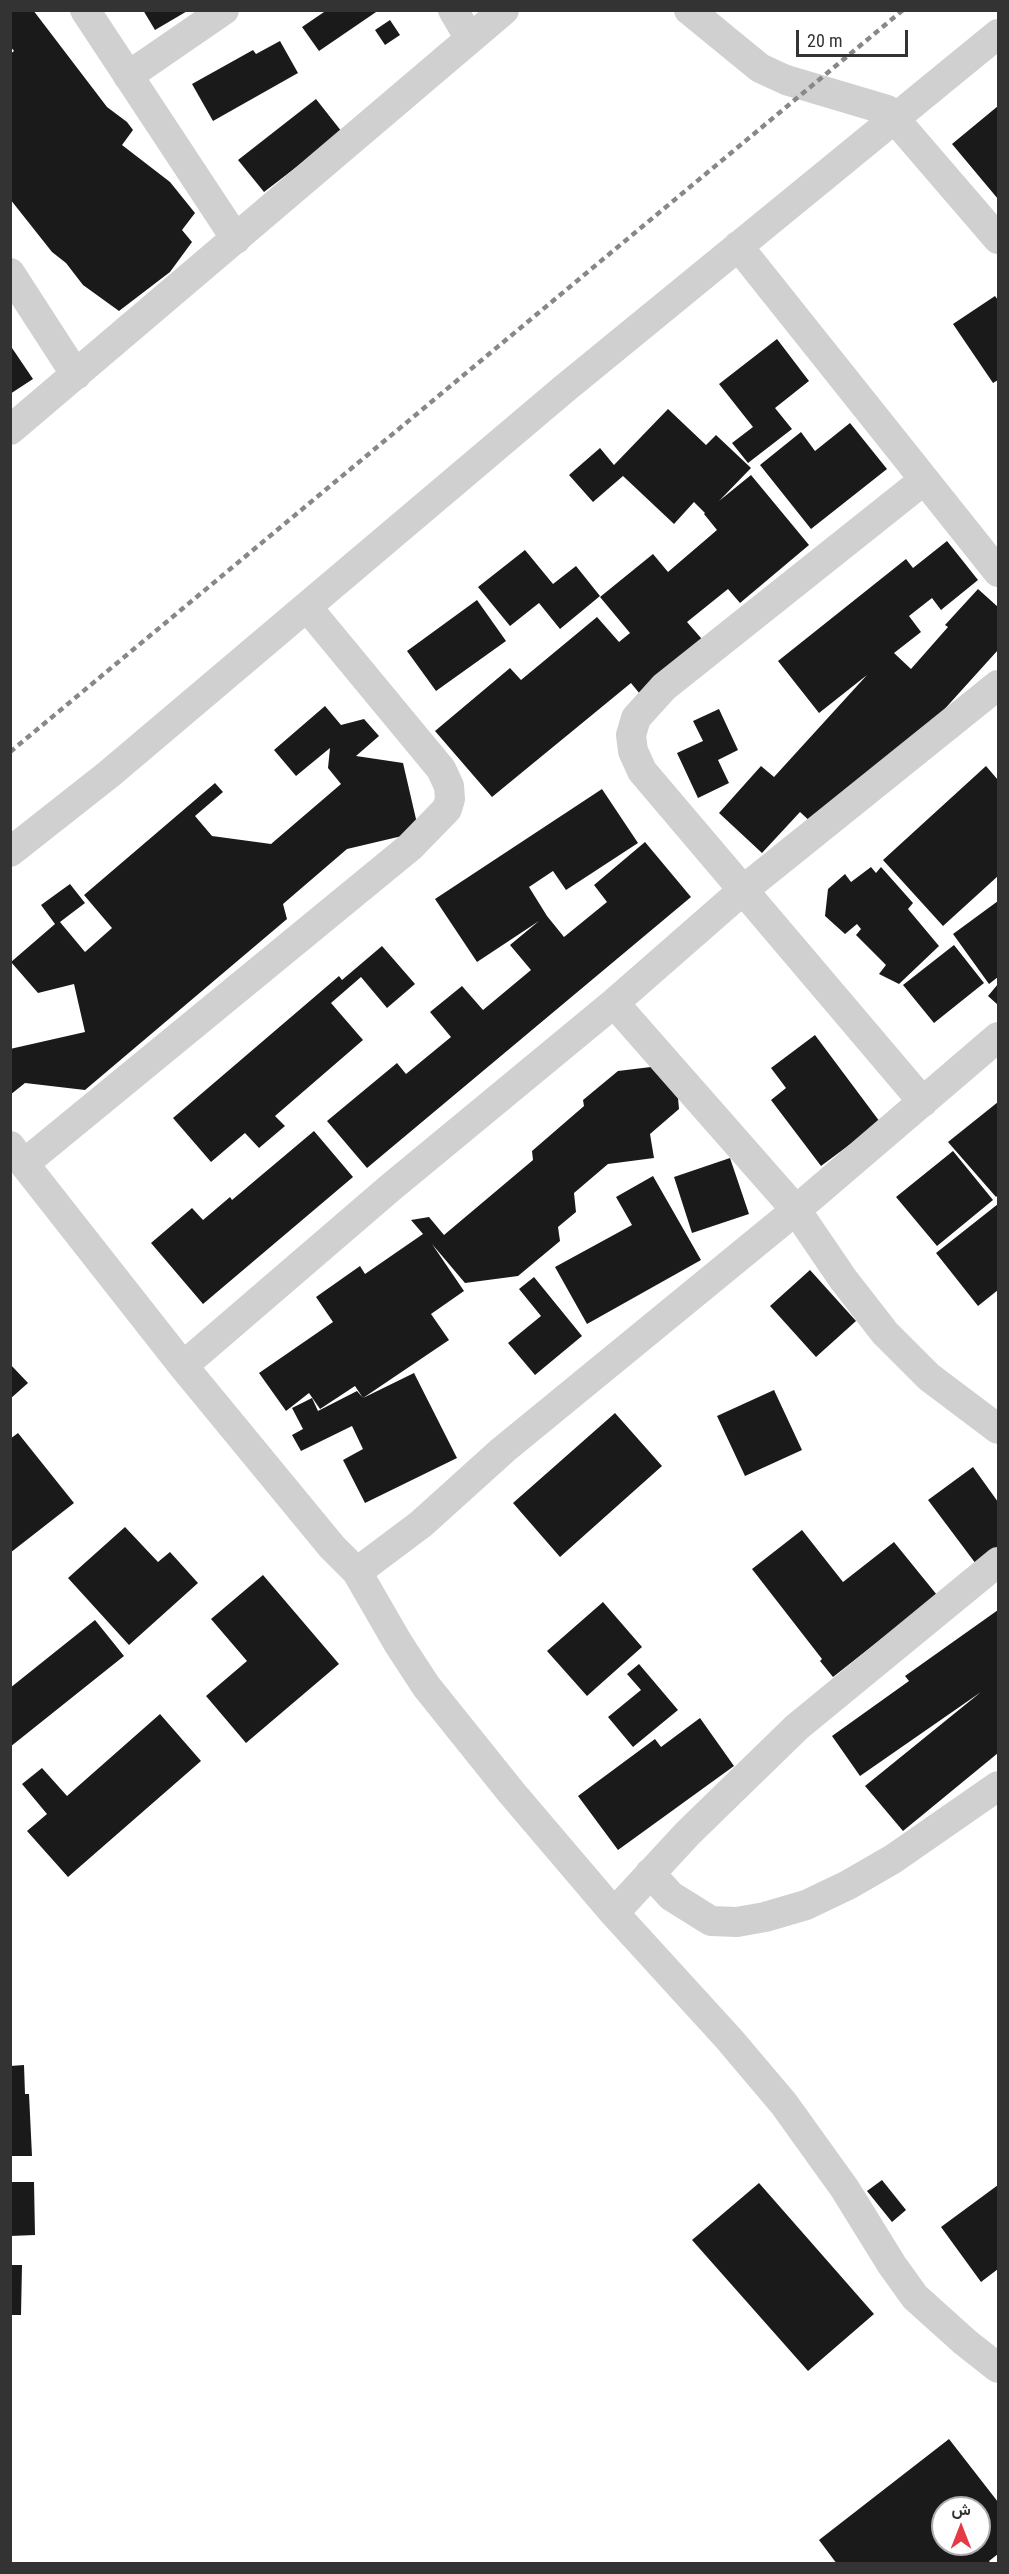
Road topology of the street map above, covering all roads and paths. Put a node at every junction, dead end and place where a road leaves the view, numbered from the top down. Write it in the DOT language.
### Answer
graph roads {
  1 [pos="85,10"];
  2 [pos="224,10"];
  3 [pos="453,10"];
  4 [pos="504,10"];
  5 [pos="689,10"];
  6 [pos="999,34"];
  7 [pos="470,39"];
  8 [pos="128,76"];
  9 [pos="894,118"];
  10 [pos="236,239"];
  11 [pos="999,239"];
  12 [pos="738,246"];
  13 [pos="10,273"];
  14 [pos="76,375"];
  15 [pos="10,430"];
  16 [pos="924,480"];
  17 [pos="999,572"];
  18 [pos="308,607"];
  19 [pos="999,686"];
  20 [pos="10,852"];
  21 [pos="742,891"];
  22 [pos="614,1003"];
  23 [pos="999,1037"];
  24 [pos="923,1102"];
  25 [pos="18,1154"];
  26 [pos="796,1210"];
  27 [pos="183,1366"];
  28 [pos="999,1429"];
  29 [pos="999,1562"];
  30 [pos="357,1572"];
  31 [pos="999,1786"];
  32 [pos="651,1873"];
  33 [pos="614,1913"];
  34 [pos="997,2364"];
  1 -- 8 [label="street"];
  2 -- 8 [label="street"];
  3 -- 7 [label="street"];
  4 -- 7 [label="street"];
  5 -- 9 [label="street"];
  6 -- 9 [label="street"];
  7 -- 10 [label="street"];
  8 -- 10 [label="street"];
  9 -- 11 [label="street"];
  9 -- 12 [label="street"];
  10 -- 14 [label="street"];
  12 -- 16 [label="street"];
  12 -- 18 [label="street"];
  13 -- 14 [label="street"];
  14 -- 15 [label="street"];
  16 -- 17 [label="street"];
  16 -- 21 [label="street"];
  18 -- 20 [label="street"];
  18 -- 25 [label="street"];
  19 -- 21 [label="street"];
  21 -- 22 [label="street"];
  21 -- 24 [label="street"];
  22 -- 26 [label="street"];
  22 -- 27 [label="street"];
  23 -- 24 [label="street"];
  24 -- 26 [label="street"];
  25 -- 27 [label="street"];
  26 -- 28 [label="street"];
  26 -- 30 [label="street"];
  27 -- 30 [label="street"];
  29 -- 32 [label="street"];
  30 -- 33 [label="street"];
  31 -- 32 [label="street"];
  32 -- 33 [label="street"];
  33 -- 34 [label="street"];
}
